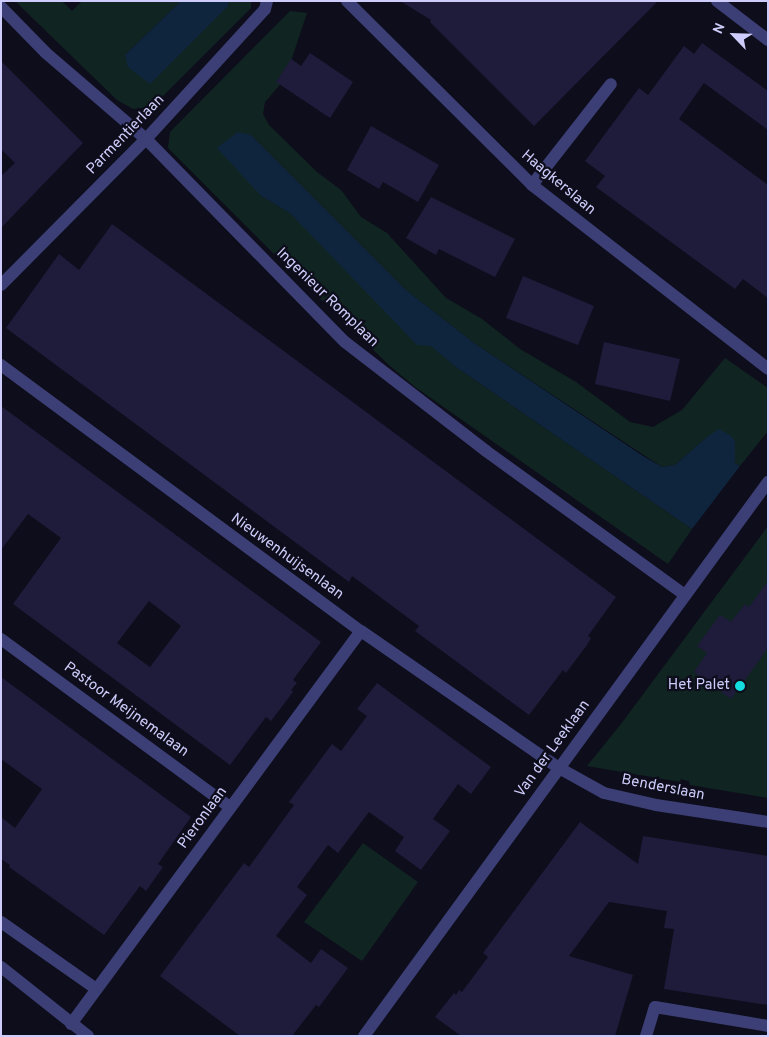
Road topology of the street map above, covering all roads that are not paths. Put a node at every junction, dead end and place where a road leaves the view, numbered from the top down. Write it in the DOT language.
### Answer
graph roads {
  1 [pos="267,1"];
  2 [pos="346,1"];
  3 [pos="716,1"];
  4 [pos="1,7"];
  5 [pos="768,40"];
  6 [pos="611,84"];
  7 [pos="146,139"];
  8 [pos="532,186"];
  9 [pos="1,285"];
  10 [pos="1,365"];
  11 [pos="768,369"];
  12 [pos="768,482"];
  13 [pos="685,595"];
  14 [pos="361,631"];
  15 [pos="1,639"];
  16 [pos="559,768"];
  17 [pos="230,807"];
  18 [pos="768,822"];
  19 [pos="1,922"];
  20 [pos="1,967"];
  21 [pos="95,988"];
  22 [pos="70,1024"];
  23 [pos="768,1026"];
  24 [pos="88,1036"];
  25 [pos="364,1036"];
  26 [pos="646,1036"];
  1 -- 7 [label="street, Parmentierlaan"];
  2 -- 8 [label="street, Haagkerslaan"];
  3 -- 5 [label="street"];
  4 -- 7 [label="street, Ingenieur Romplaan"];
  6 -- 8 [label="street"];
  7 -- 9 [label="street, Parmentierlaan"];
  7 -- 13 [label="street, Ingenieur Romplaan"];
  8 -- 11 [label="street, Haagkerslaan"];
  10 -- 14 [label="street, Nieuwenhuijsenlaan"];
  12 -- 13 [label="street, Van der Leeklaan"];
  13 -- 16 [label="street, Van der Leeklaan"];
  14 -- 16 [label="street, Nieuwenhuijsenlaan"];
  14 -- 17 [label="street, Pieronlaan"];
  15 -- 17 [label="street, Pastoor Meijnemalaan"];
  16 -- 18 [label="street, Benderslaan"];
  16 -- 25 [label="street, Van der Leeklaan"];
  17 -- 21 [label="street, Pieronlaan"];
  19 -- 21 [label="street"];
  20 -- 22 [label="street"];
  21 -- 22 [label="street, Pieronlaan"];
  22 -- 24 [label="street"];
  23 -- 26 [label="street"];
}
